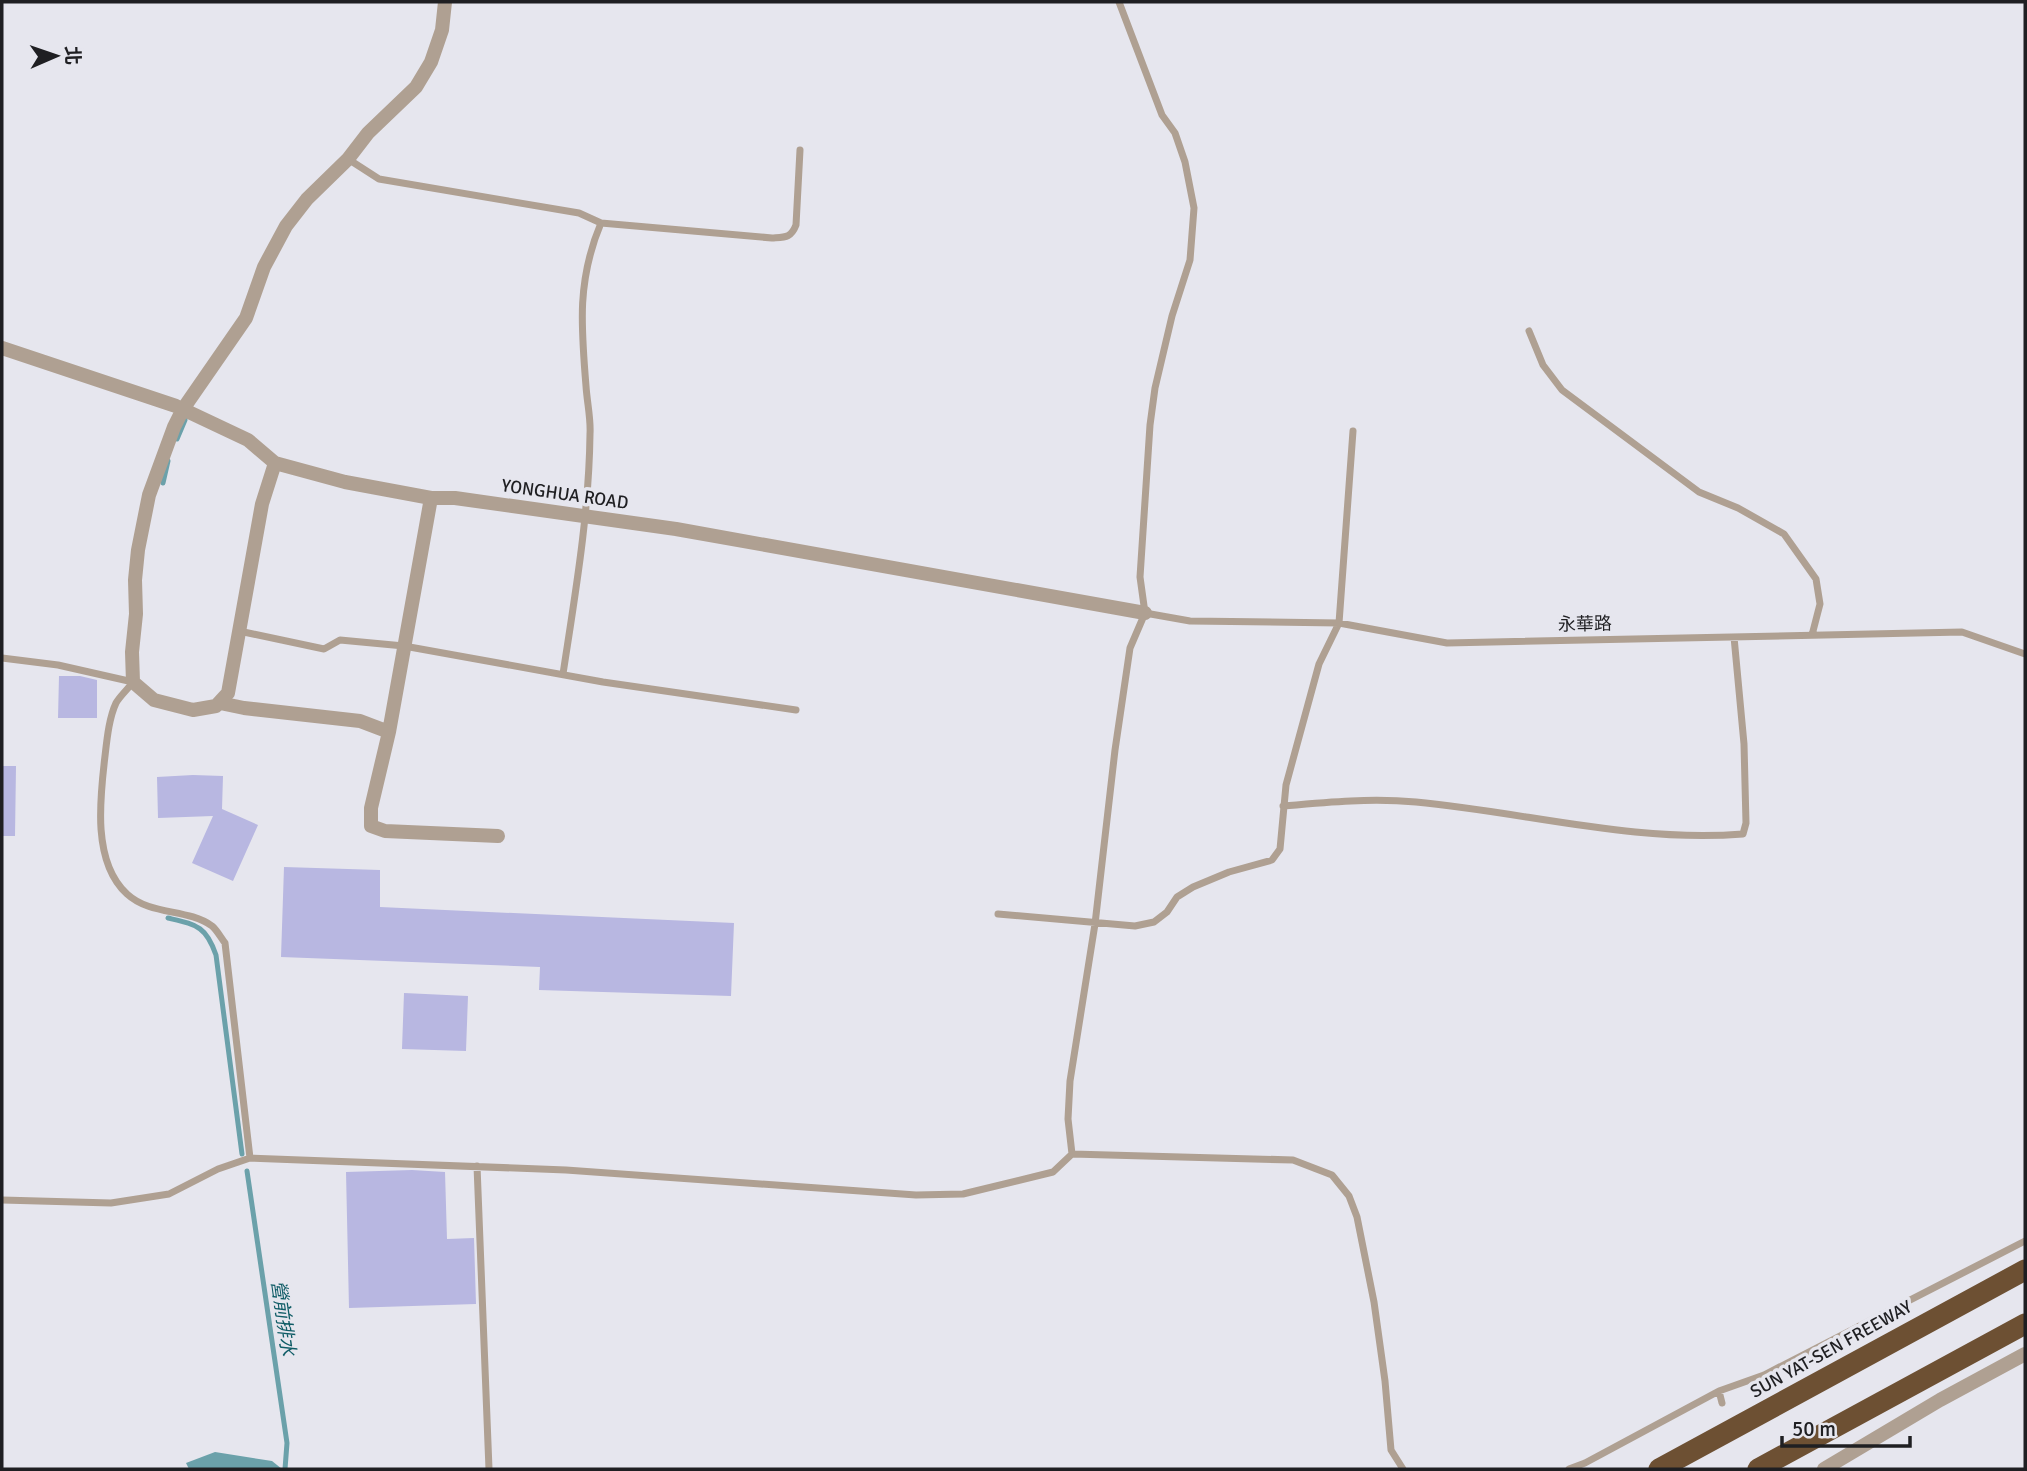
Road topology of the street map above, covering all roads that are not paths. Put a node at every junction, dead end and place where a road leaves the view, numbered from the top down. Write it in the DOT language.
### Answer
graph roads {
  1 [pos="445,2"];
  2 [pos="1119,2"];
  3 [pos="800,150"];
  4 [pos="348,159"];
  5 [pos="601,223"];
  6 [pos="1529,331"];
  7 [pos="2,348"];
  8 [pos="183,410"];
  9 [pos="1353,431"];
  10 [pos="275,463"];
  11 [pos="431,498"];
  12 [pos="586,516"];
  13 [pos="1145,612"];
  14 [pos="1339,623"];
  15 [pos="238,631"];
  16 [pos="1812,635"];
  17 [pos="1734,637"];
  18 [pos="404,646"];
  19 [pos="2025,654"];
  20 [pos="2,658"];
  21 [pos="563,674"];
  22 [pos="133,682"];
  23 [pos="220,703"];
  24 [pos="796,709"];
  25 [pos="389,732"];
  26 [pos="1283,806"];
  27 [pos="498,836"];
  28 [pos="998,914"];
  29 [pos="1094,924"];
  30 [pos="1072,1154"];
  31 [pos="250,1158"];
  32 [pos="477,1166"];
  33 [pos="2,1200"];
  34 [pos="2025,1241"];
  35 [pos="2025,1270"];
  36 [pos="2025,1324"];
  37 [pos="2025,1354"];
  38 [pos="1719,1391"];
  39 [pos="1721,1403"];
  40 [pos="489,1469"];
  41 [pos="1403,1469"];
  42 [pos="1569,1469"];
  43 [pos="1659,1469"];
  44 [pos="1758,1469"];
  45 [pos="1824,1469"];
  1 -- 4 [label="street"];
  2 -- 13 [label="lane"];
  3 -- 5 [label="lane"];
  4 -- 5 [label="lane"];
  4 -- 8 [label="street"];
  5 -- 12 [label="lane"];
  6 -- 16 [label="lane"];
  7 -- 8 [label="street, YONGHUA ROAD"];
  8 -- 10 [label="street, YONGHUA ROAD"];
  8 -- 22 [label="street"];
  9 -- 14 [label="lane"];
  10 -- 11 [label="street, YONGHUA ROAD"];
  10 -- 15 [label="street"];
  11 -- 12 [label="street, YONGHUA ROAD"];
  11 -- 18 [label="street"];
  12 -- 13 [label="street, YONGHUA ROAD"];
  12 -- 21 [label="lane"];
  13 -- 14 [label="lane, 永華路"];
  13 -- 29 [label="lane"];
  14 -- 17 [label="lane, 永華路"];
  14 -- 26 [label="lane"];
  15 -- 18 [label="lane"];
  15 -- 23 [label="street"];
  16 -- 17 [label="lane, 永華路"];
  16 -- 19 [label="lane, 永華路"];
  17 -- 26 [label="lane"];
  18 -- 21 [label="lane"];
  18 -- 25 [label="street"];
  20 -- 22 [label="lane"];
  21 -- 24 [label="lane"];
  22 -- 23 [label="street"];
  22 -- 31 [label="lane"];
  23 -- 25 [label="street"];
  25 -- 27 [label="street"];
  26 -- 29 [label="lane"];
  28 -- 29 [label="lane"];
  29 -- 30 [label="lane"];
  30 -- 32 [label="lane"];
  30 -- 41 [label="lane"];
  31 -- 32 [label="lane"];
  31 -- 33 [label="lane"];
  32 -- 40 [label="lane"];
  34 -- 38 [label="lane"];
  35 -- 43 [label="highway, SUN YAT-SEN FREEWAY"];
  36 -- 44 [label="highway"];
  37 -- 45 [label="street"];
  38 -- 39 [label="lane"];
  38 -- 42 [label="lane"];
}
